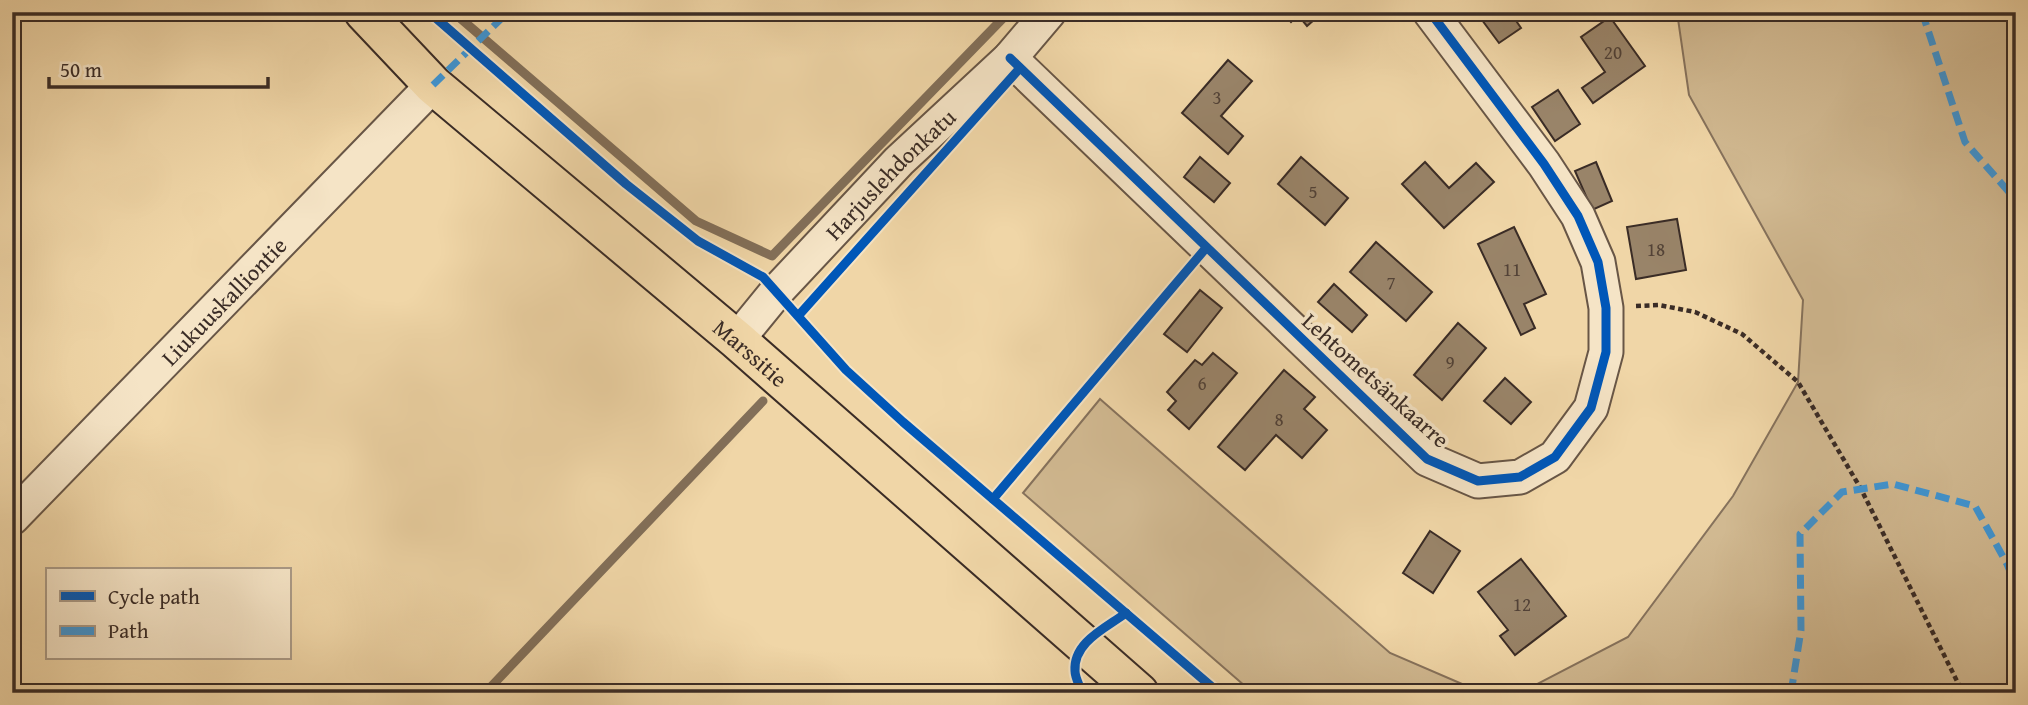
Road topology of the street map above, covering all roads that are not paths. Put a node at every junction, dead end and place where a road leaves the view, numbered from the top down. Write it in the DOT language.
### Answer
graph roads {
  1 [pos="364,12"];
  2 [pos="1049,12"];
  3 [pos="1430,12"];
  4 [pos="1010,58"];
  5 [pos="433,85"];
  6 [pos="737,340"];
  7 [pos="12,518"];
  8 [pos="1139,693"];
  1 -- 5 [label="main road, Marssitie"];
  2 -- 4 [label="street, Harjuslehdonkatu"];
  3 -- 4 [label="street, Lehtometsänkaarre"];
  4 -- 6 [label="street, Harjuslehdonkatu"];
  5 -- 6 [label="main road, Marssitie"];
  5 -- 7 [label="street, Liukuuskalliontie"];
  6 -- 8 [label="main road, Marssitie"];
}
